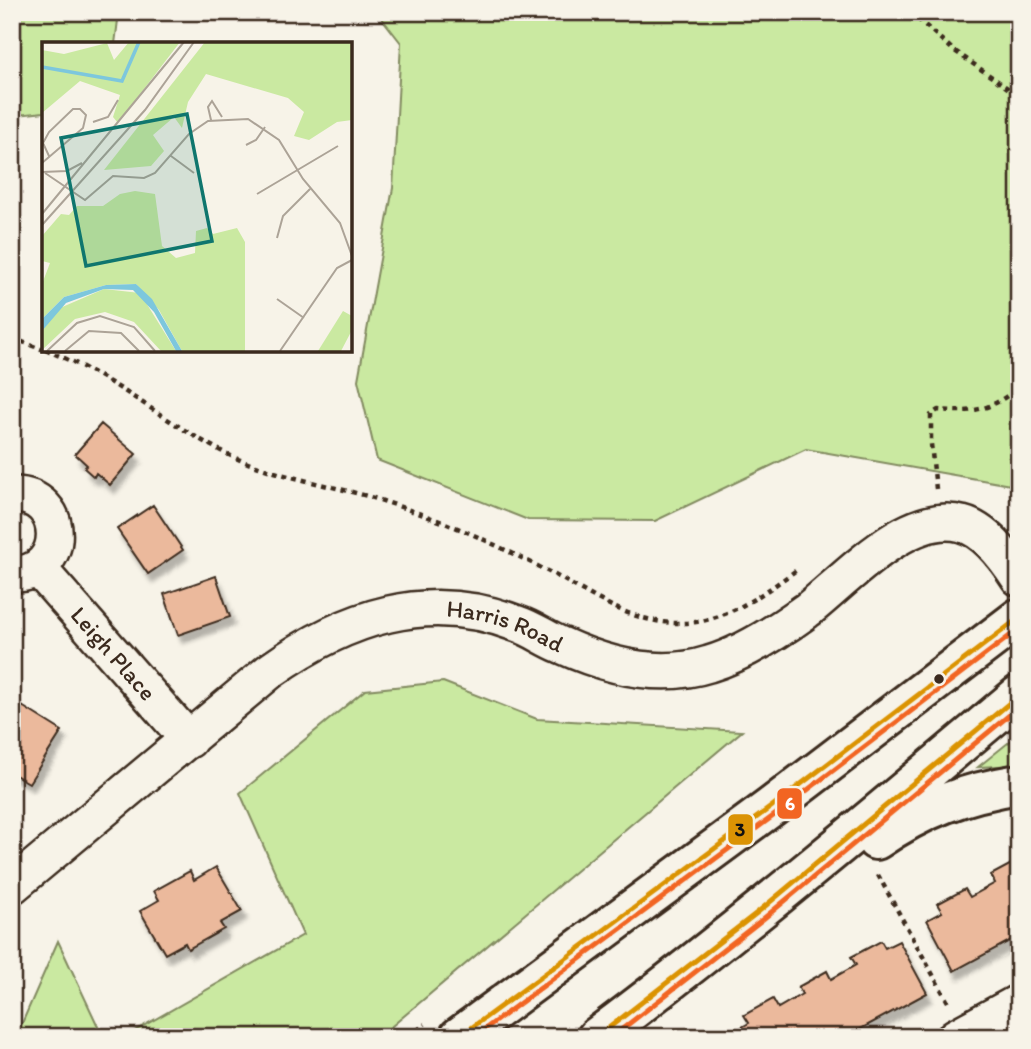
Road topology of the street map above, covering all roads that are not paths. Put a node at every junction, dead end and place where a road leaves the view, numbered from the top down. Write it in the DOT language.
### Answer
graph roads {
  1 [pos="12,495"];
  2 [pos="25,571"];
  3 [pos="1019,578"];
  4 [pos="1019,618"];
  5 [pos="1019,695"];
  6 [pos="189,740"];
  7 [pos="1019,784"];
  8 [pos="12,886"];
  9 [pos="667,984"];
  10 [pos="1019,1002"];
  11 [pos="952,1020"];
  12 [pos="459,1037"];
  13 [pos="597,1037"];
  1 -- 2 [label="street"];
  2 -- 6 [label="street, Leigh Place"];
  3 -- 6 [label="street, Harris Road"];
  4 -- 12 [label="main road"];
  5 -- 9 [label="main road"];
  6 -- 8 [label="street, Harris Road"];
  7 -- 9 [label="main road"];
  9 -- 13 [label="main road"];
  10 -- 11 [label="street"];
}
